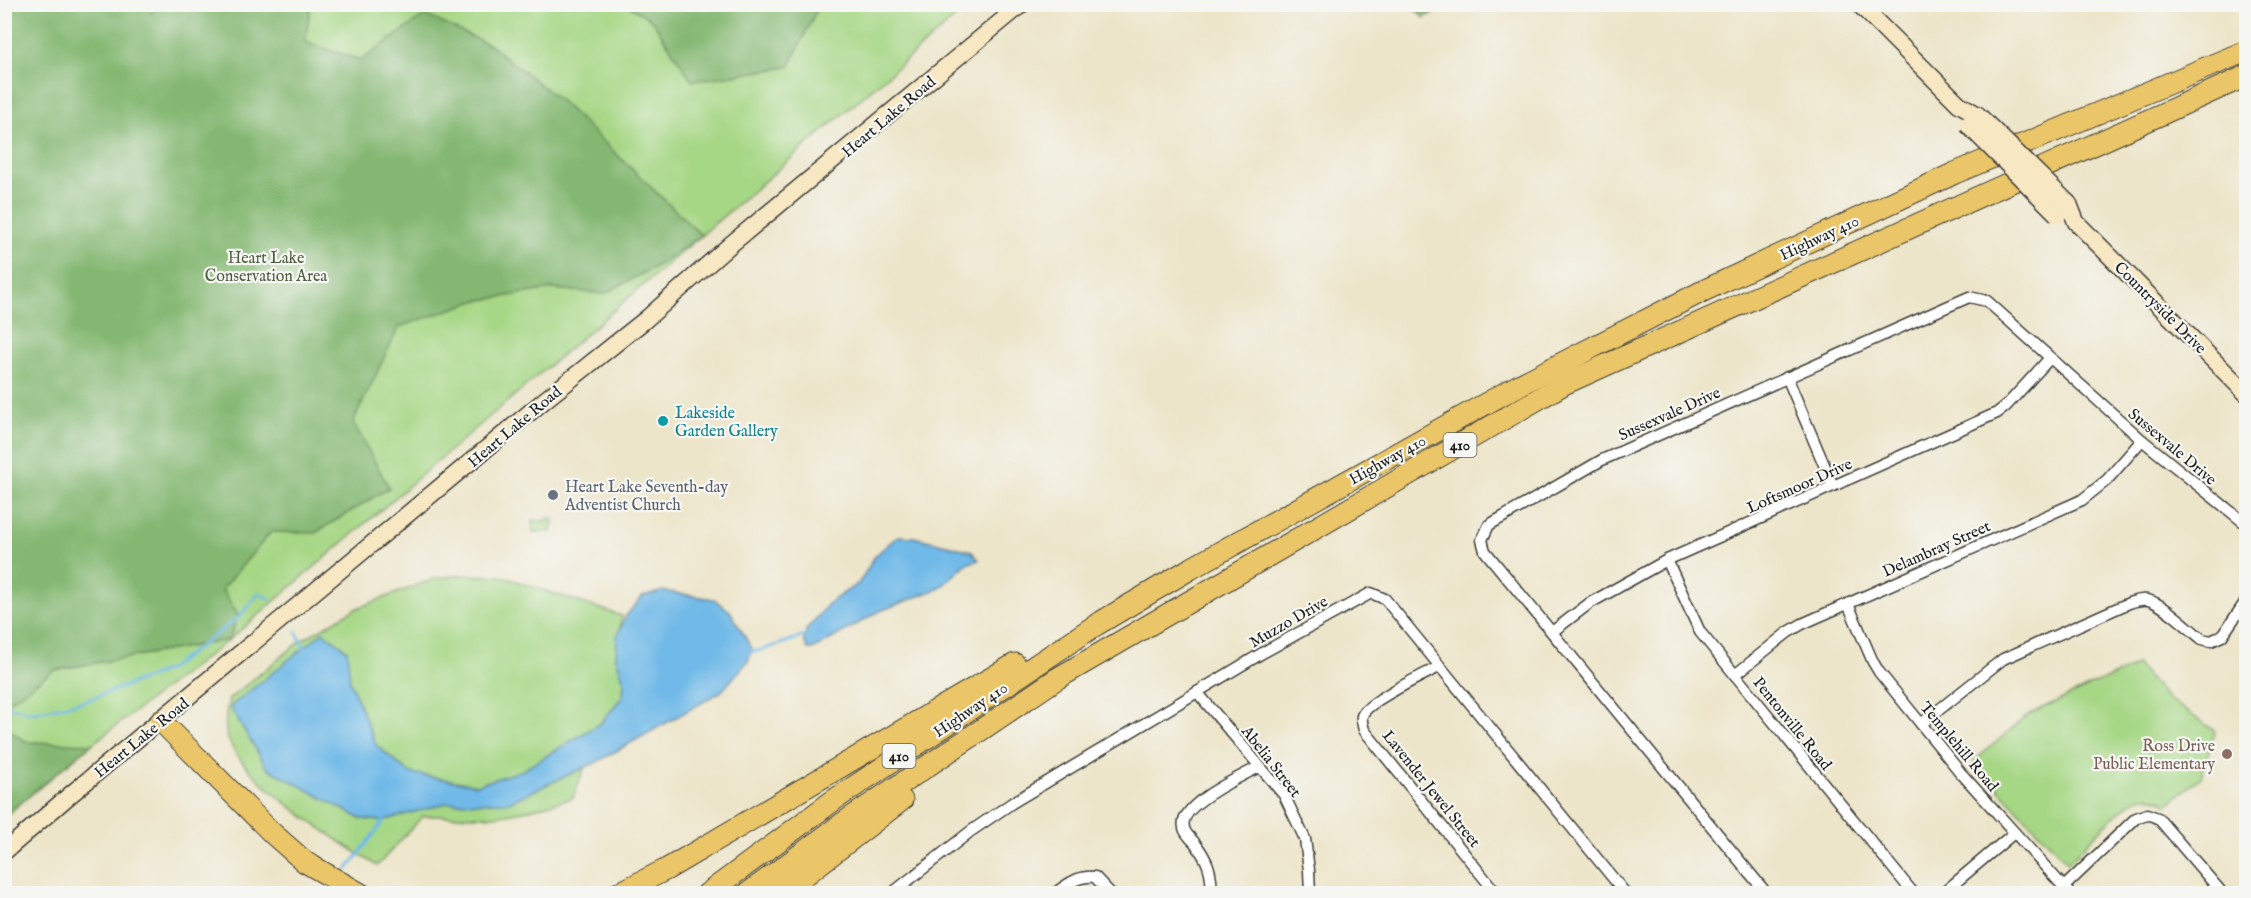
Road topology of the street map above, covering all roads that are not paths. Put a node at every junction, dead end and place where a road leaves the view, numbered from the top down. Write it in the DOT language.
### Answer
graph roads {
  1 [pos="1022,4"];
  2 [pos="1858,4"];
  3 [pos="2247,51"];
  4 [pos="2247,76"];
  5 [pos="2050,358"];
  6 [pos="1786,377"];
  7 [pos="2247,393"];
  8 [pos="2142,440"];
  9 [pos="1833,486"];
  10 [pos="2247,524"];
  11 [pos="1667,560"];
  12 [pos="2247,601"];
  13 [pos="1848,604"];
  14 [pos="1096,625"];
  15 [pos="1552,632"];
  16 [pos="1439,667"];
  17 [pos="1735,675"];
  18 [pos="1058,678"];
  19 [pos="1197,692"];
  20 [pos="161,721"];
  21 [pos="1921,724"];
  22 [pos="1259,767"];
  23 [pos="2014,833"];
  24 [pos="5,850"];
  25 [pos="2068,890"];
  26 [pos="361,894"];
  27 [pos="617,894"];
  28 [pos="707,894"];
  29 [pos="747,894"];
  30 [pos="782,894"];
  31 [pos="891,894"];
  32 [pos="1054,894"];
  33 [pos="1111,894"];
  34 [pos="1211,894"];
  35 [pos="1310,894"];
  36 [pos="1497,894"];
  37 [pos="1626,894"];
  38 [pos="1767,894"];
  39 [pos="1914,894"];
  40 [pos="1942,894"];
  41 [pos="2223,894"];
  1 -- 20 [label="street, Heart Lake Road"];
  2 -- 7 [label="street, Countryside Drive, bridge"];
  3 -- 14 [label="highway, Highway 410 / 410"];
  4 -- 18 [label="highway, Highway 410 / 410"];
  5 -- 6 [label="street, Sussexvale Drive"];
  5 -- 8 [label="street, Sussexvale Drive"];
  5 -- 9 [label="street, Loftsmoor Drive"];
  6 -- 9 [label="street"];
  6 -- 15 [label="street, Sussexvale Drive"];
  8 -- 10 [label="street, Sussexvale Drive"];
  8 -- 13 [label="street, Delambray Street"];
  9 -- 11 [label="street, Loftsmoor Drive"];
  11 -- 15 [label="street, Loftsmoor Drive"];
  11 -- 17 [label="street, Pentonville Road"];
  12 -- 21 [label="street"];
  13 -- 17 [label="street, Delambray Street"];
  13 -- 21 [label="street, Templehill Road"];
  14 -- 27 [label="highway"];
  14 -- 28 [label="highway, Highway 410 / 410"];
  15 -- 38 [label="street, Sussexvale Drive"];
  16 -- 19 [label="street, Muzzo Drive"];
  16 -- 36 [label="street, Lavender Jewel Street"];
  16 -- 37 [label="street, Muzzo Drive"];
  17 -- 39 [label="street, Pentonville Road"];
  18 -- 29 [label="highway, Highway 410 / 410"];
  18 -- 30 [label="highway"];
  19 -- 22 [label="street, Abelia Street"];
  19 -- 31 [label="street, Muzzo Drive"];
  20 -- 24 [label="street, Heart Lake Road"];
  20 -- 26 [label="highway"];
  21 -- 23 [label="street, Templehill Road"];
  22 -- 34 [label="street"];
  22 -- 35 [label="street, Abelia Street"];
  23 -- 25 [label="street, Templehill Road"];
  23 -- 40 [label="street"];
  25 -- 41 [label="street"];
  32 -- 33 [label="street"];
}
